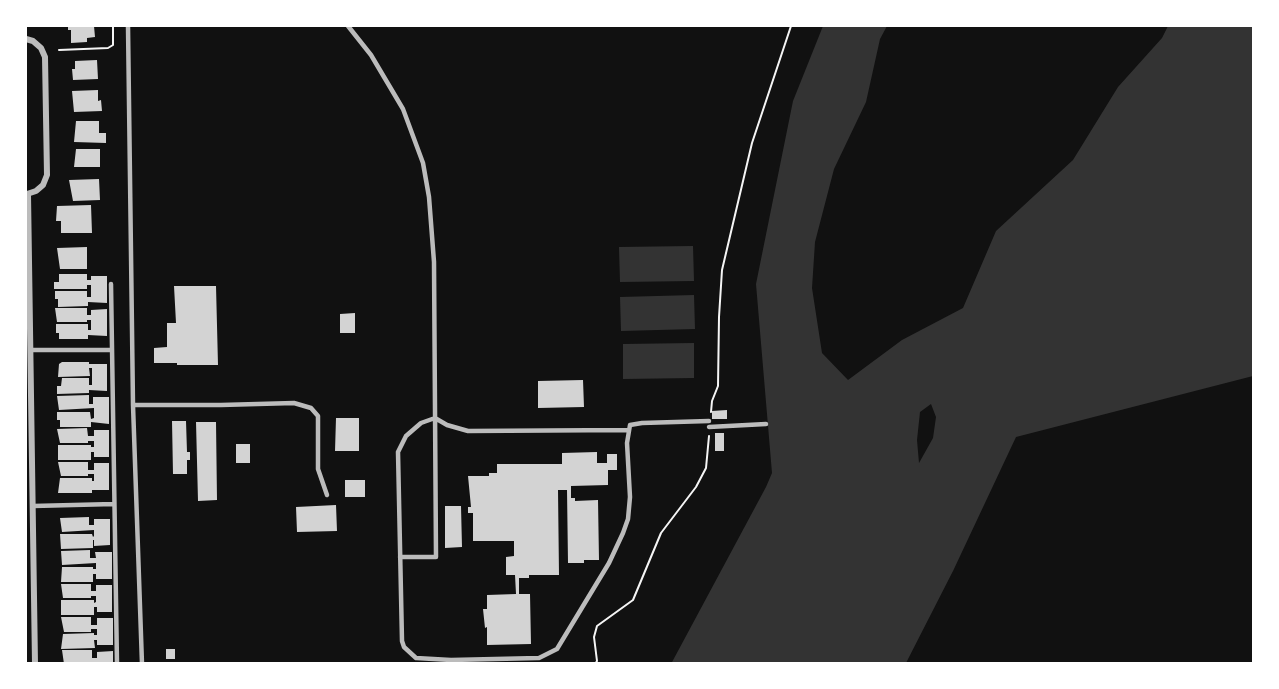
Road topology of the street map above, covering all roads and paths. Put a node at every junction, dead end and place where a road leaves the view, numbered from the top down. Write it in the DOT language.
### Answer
graph roads {
  1 [pos="113,26"];
  2 [pos="128,26"];
  3 [pos="348,26"];
  4 [pos="790,26"];
  5 [pos="26,39"];
  6 [pos="58,50"];
  7 [pos="27,194"];
  8 [pos="111,284"];
  9 [pos="28,350"];
  10 [pos="112,350"];
  11 [pos="134,405"];
  12 [pos="435,418"];
  13 [pos="709,424"];
  14 [pos="766,424"];
  15 [pos="628,430"];
  16 [pos="327,495"];
  17 [pos="114,504"];
  18 [pos="29,506"];
  19 [pos="400,557"];
  20 [pos="35,663"];
  21 [pos="117,663"];
  22 [pos="142,663"];
  23 [pos="595,663"];
  1 -- 6 [label="path"];
  2 -- 11 [label="lane"];
  3 -- 12 [label="lane"];
  4 -- 13 [label="path"];
  5 -- 7 [label="street"];
  7 -- 9 [label="street"];
  8 -- 10 [label="lane"];
  9 -- 10 [label="lane"];
  9 -- 18 [label="street"];
  10 -- 17 [label="lane"];
  11 -- 16 [label="lane"];
  11 -- 22 [label="lane"];
  12 -- 15 [label="lane"];
  12 -- 19 [label="lane"];
  12 -- 19 [label="lane"];
  13 -- 14 [label="lane"];
  13 -- 15 [label="lane"];
  13 -- 23 [label="path"];
  15 -- 19 [label="lane"];
  17 -- 18 [label="lane"];
  17 -- 21 [label="lane"];
  18 -- 20 [label="street"];
}
